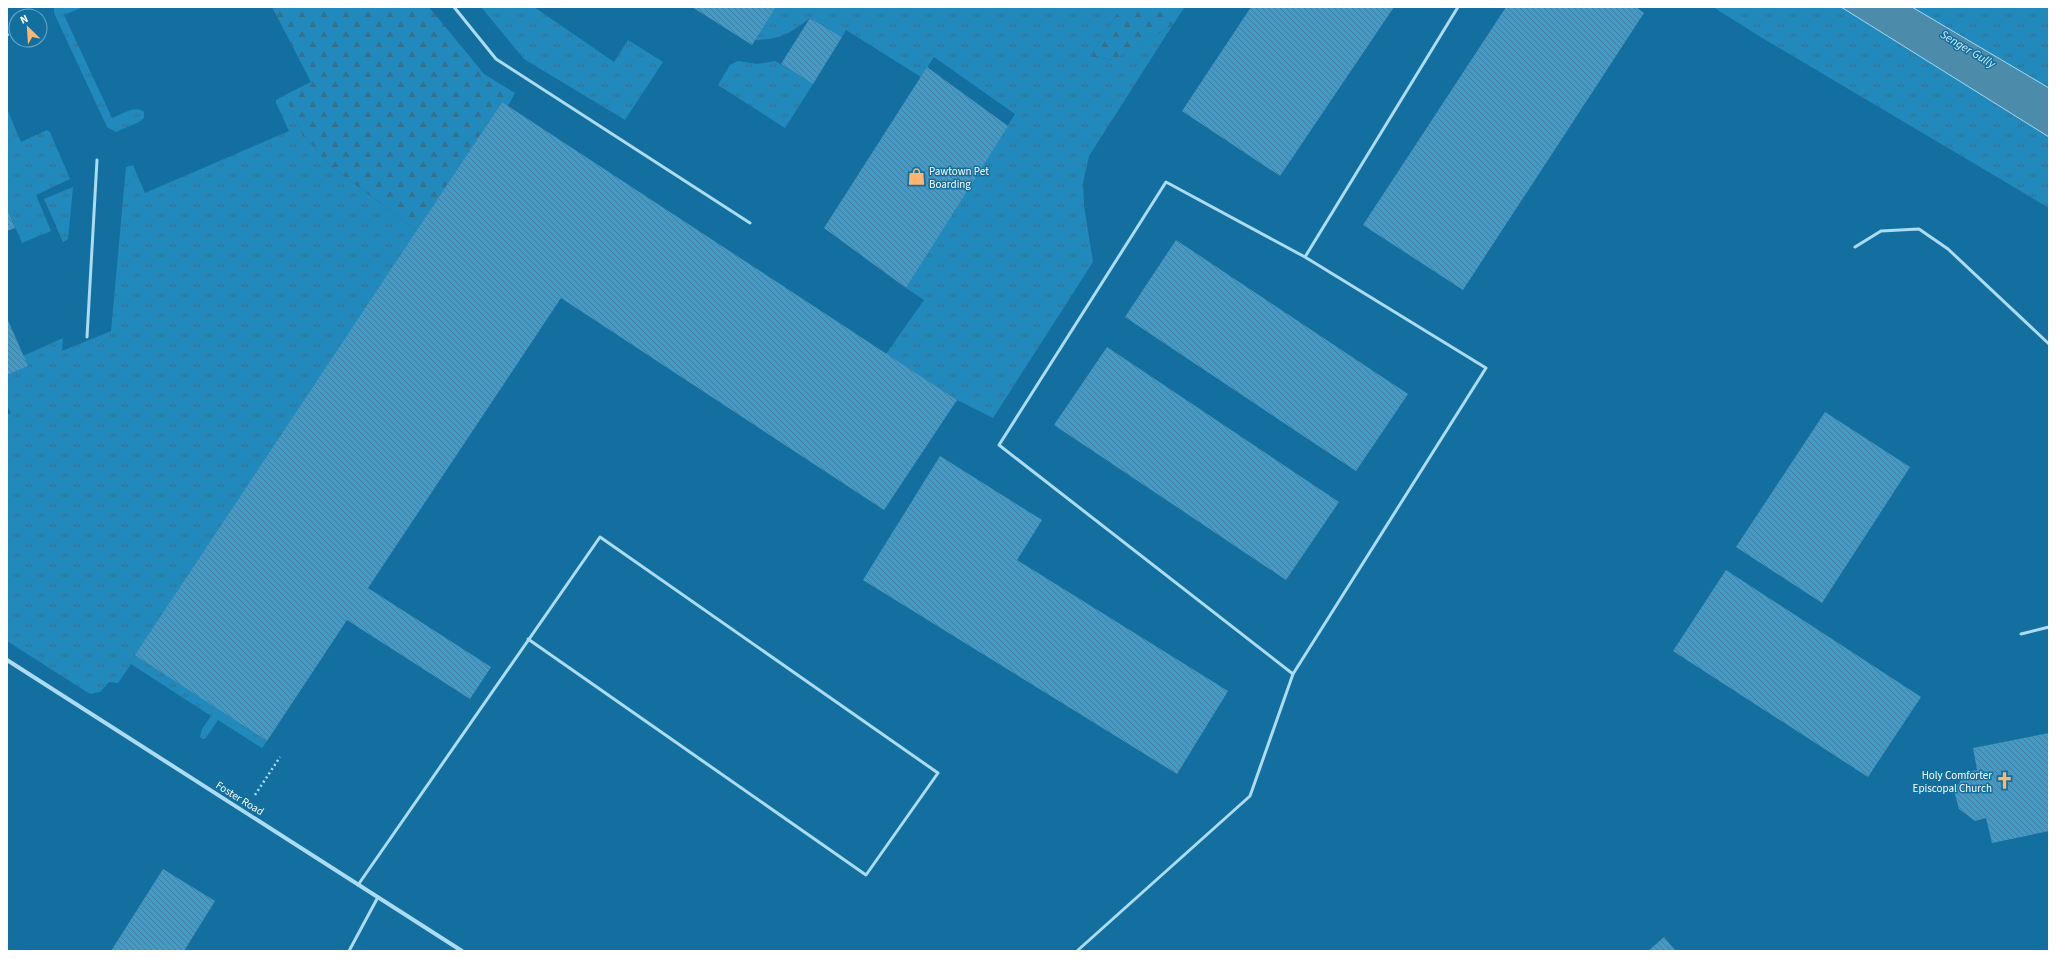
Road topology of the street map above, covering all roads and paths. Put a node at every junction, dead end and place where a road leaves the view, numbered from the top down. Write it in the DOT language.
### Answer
graph roads {
  1 [pos="454,7"];
  2 [pos="1458,7"];
  3 [pos="97,160"];
  4 [pos="750,223"];
  5 [pos="1855,247"];
  6 [pos="1305,257"];
  7 [pos="88,338"];
  8 [pos="2049,344"];
  9 [pos="2049,627"];
  10 [pos="2021,634"];
  11 [pos="528,639"];
  12 [pos="7,660"];
  13 [pos="1293,674"];
  14 [pos="280,758"];
  15 [pos="244,812"];
  16 [pos="358,885"];
  17 [pos="378,897"];
  18 [pos="349,951"];
  19 [pos="462,951"];
  20 [pos="1077,951"];
  1 -- 4 [label="lane"];
  2 -- 6 [label="lane"];
  3 -- 7 [label="lane"];
  5 -- 8 [label="lane"];
  6 -- 13 [label="lane"];
  6 -- 13 [label="lane"];
  9 -- 10 [label="lane"];
  11 -- 11 [label="lane"];
  11 -- 16 [label="lane"];
  12 -- 15 [label="street, Foster Road"];
  13 -- 20 [label="lane"];
  14 -- 15 [label="path"];
  15 -- 16 [label="street, Foster Road"];
  16 -- 17 [label="street, Foster Road"];
  17 -- 18 [label="lane"];
  17 -- 19 [label="street, Foster Road"];
}
